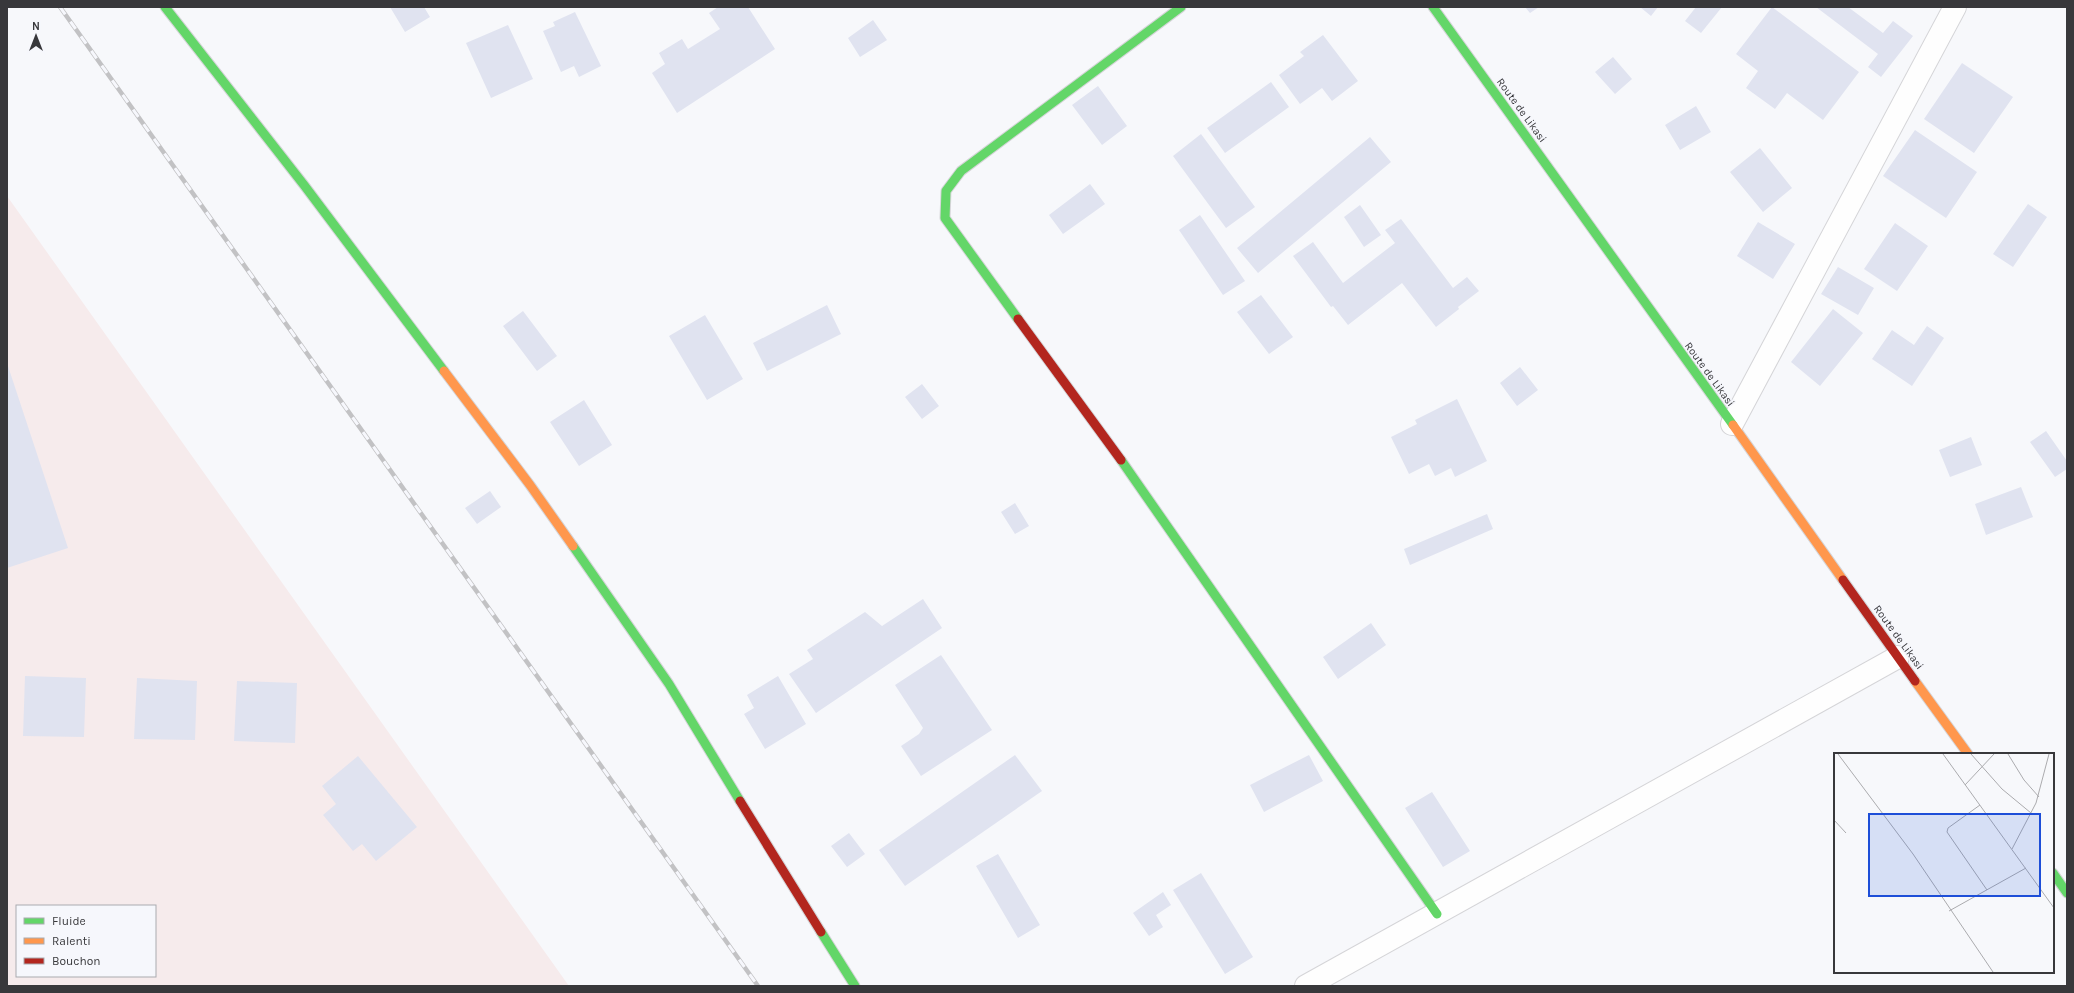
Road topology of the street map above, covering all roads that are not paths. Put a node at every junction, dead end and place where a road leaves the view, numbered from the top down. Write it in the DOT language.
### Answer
graph roads {
  1 [pos="165,7"];
  2 [pos="1181,7"];
  3 [pos="1433,7"];
  4 [pos="1955,7"];
  5 [pos="1732,424"];
  6 [pos="1898,657"];
  7 [pos="1967,753"];
  8 [pos="2054,874"];
  9 [pos="2067,893"];
  10 [pos="1437,914"];
  11 [pos="855,986"];
  12 [pos="1306,986"];
  1 -- 11 [label="main road"];
  2 -- 10 [label="main road"];
  3 -- 5 [label="main road, Route de Likasi"];
  4 -- 5 [label="street"];
  5 -- 6 [label="main road, Route de Likasi"];
  6 -- 7 [label="main road, Route de Likasi"];
  6 -- 10 [label="street"];
  8 -- 9 [label="main road"];
  10 -- 12 [label="street"];
}
